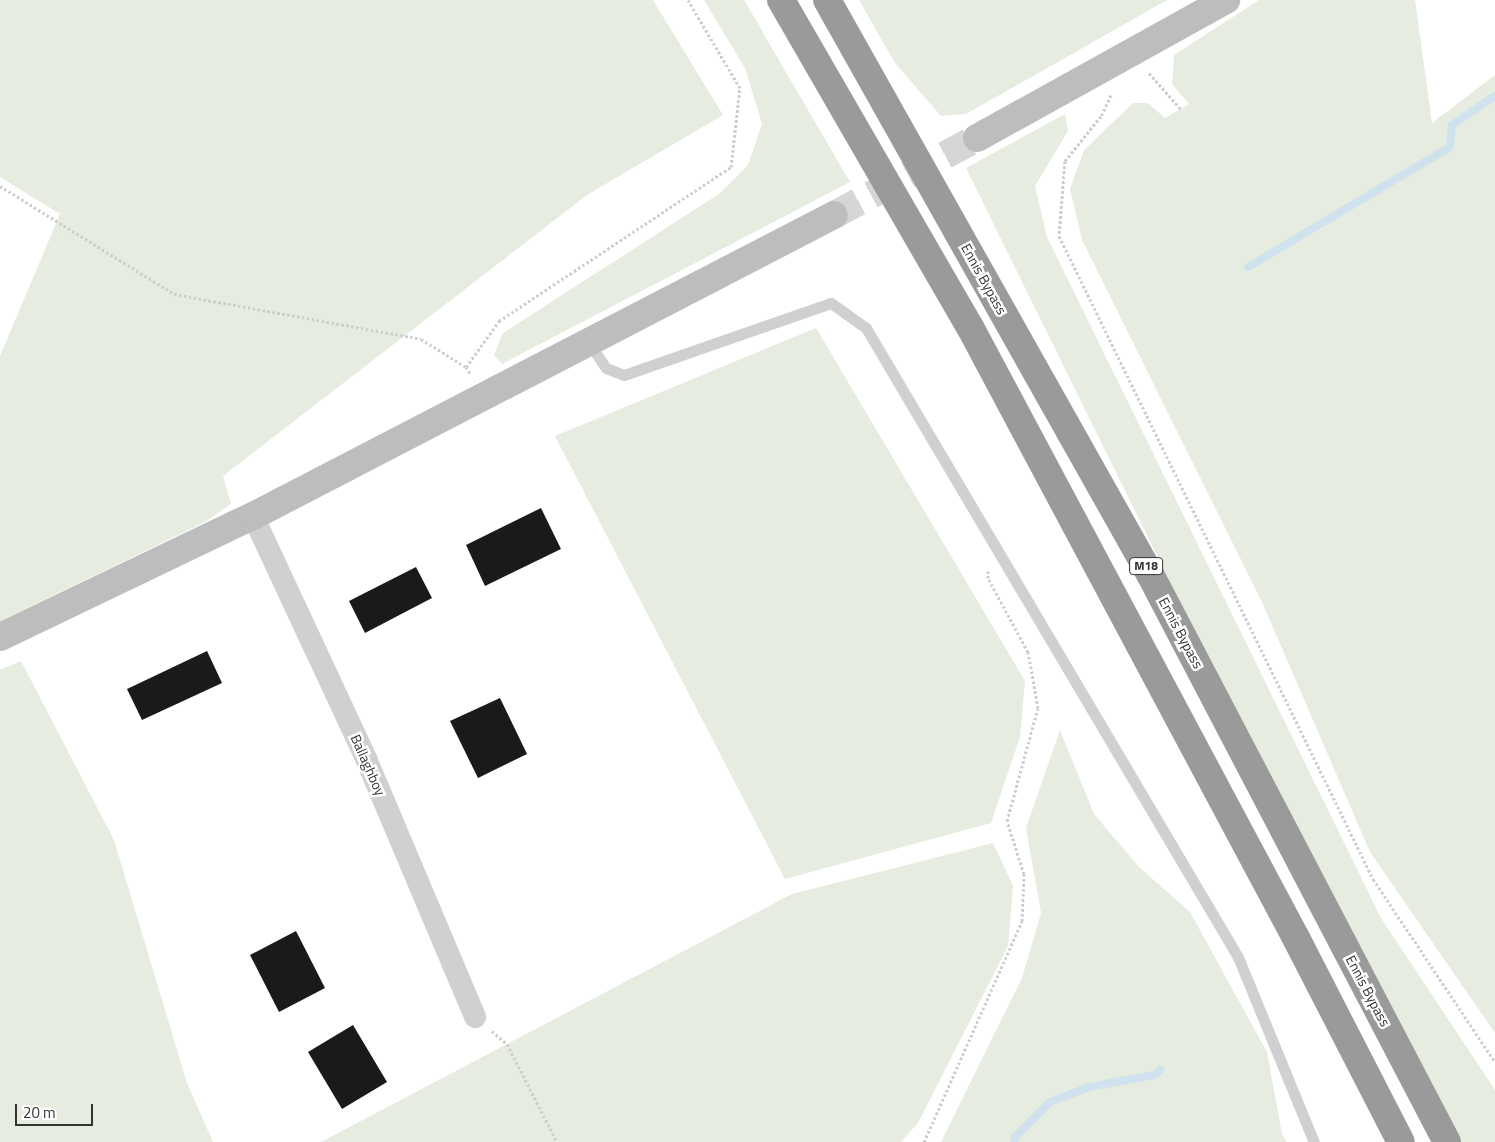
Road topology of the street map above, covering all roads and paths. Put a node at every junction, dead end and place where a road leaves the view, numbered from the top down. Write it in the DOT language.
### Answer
graph roads {
  1 [pos="688,0"];
  2 [pos="781,0"];
  3 [pos="827,0"];
  4 [pos="1226,0"];
  5 [pos="1130,53"];
  6 [pos="1114,89"];
  7 [pos="1181,109"];
  8 [pos="977,138"];
  9 [pos="0,186"];
  10 [pos="834,215"];
  11 [pos="589,343"];
  12 [pos="466,368"];
  13 [pos="489,396"];
  14 [pos="253,516"];
  15 [pos="986,531"];
  16 [pos="0,637"];
  17 [pos="476,1017"];
  18 [pos="1495,1062"];
  19 [pos="557,1142"];
  20 [pos="924,1142"];
  21 [pos="1314,1142"];
  22 [pos="1401,1142"];
  23 [pos="1447,1142"];
  1 -- 12 [label="path"];
  2 -- 22 [label="highway"];
  3 -- 23 [label="highway, Ennis Bypass / M18"];
  4 -- 5 [label="main road"];
  5 -- 7 [label="path"];
  5 -- 8 [label="main road"];
  6 -- 18 [label="path"];
  9 -- 12 [label="path"];
  10 -- 11 [label="main road"];
  11 -- 13 [label="main road"];
  11 -- 15 [label="lane"];
  12 -- 13 [label="path"];
  13 -- 14 [label="main road"];
  14 -- 16 [label="main road"];
  14 -- 17 [label="street, Ballaghboy"];
  15 -- 20 [label="path"];
  15 -- 21 [label="lane"];
  17 -- 19 [label="path"];
}
